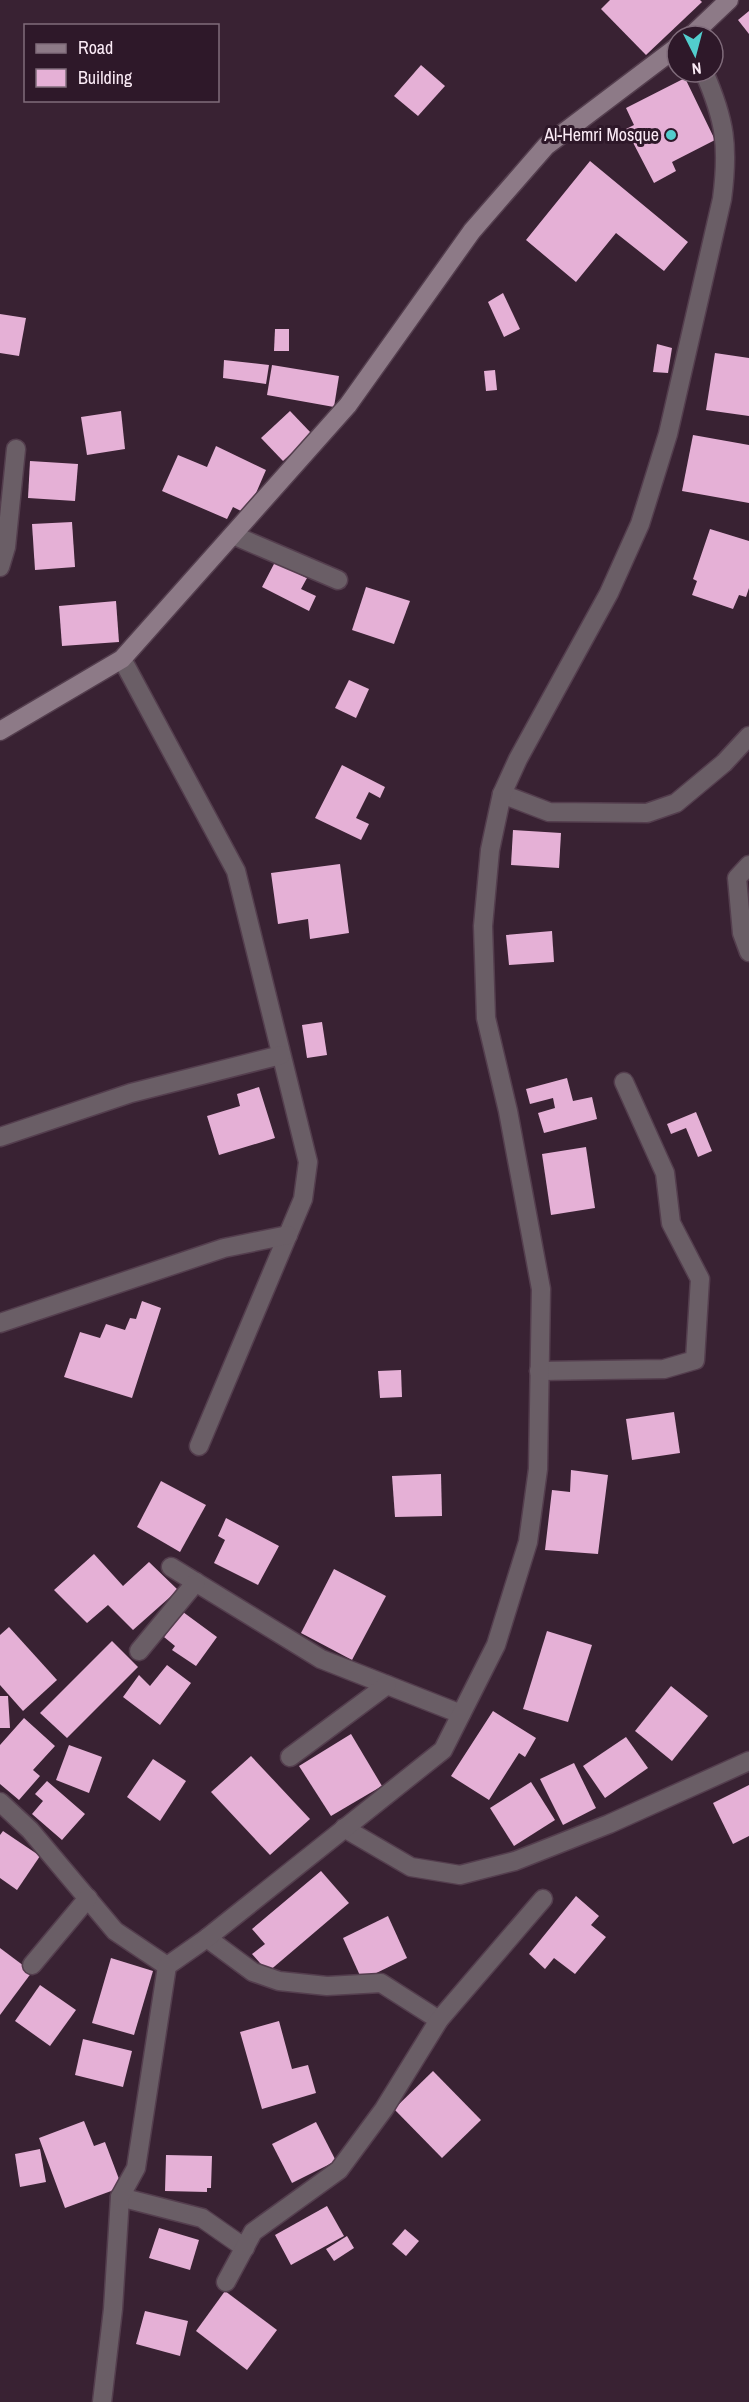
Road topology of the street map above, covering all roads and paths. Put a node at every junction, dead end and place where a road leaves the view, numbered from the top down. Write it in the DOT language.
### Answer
graph roads {
  1 [pos="729,0"];
  2 [pos="704,24"];
  3 [pos="665,56"];
  4 [pos="709,84"];
  5 [pos="16,449"];
  6 [pos="233,535"];
  7 [pos="0,567"];
  8 [pos="338,580"];
  9 [pos="122,659"];
  10 [pos="0,731"];
  11 [pos="749,736"];
  12 [pos="502,794"];
  13 [pos="749,865"];
  14 [pos="749,952"];
  15 [pos="281,1056"];
  16 [pos="624,1082"];
  17 [pos="0,1137"];
  18 [pos="288,1235"];
  19 [pos="0,1323"];
  20 [pos="540,1371"];
  21 [pos="199,1446"];
  22 [pos="171,1567"];
  23 [pos="196,1582"];
  24 [pos="139,1651"];
  25 [pos="387,1685"];
  26 [pos="461,1714"];
  27 [pos="290,1757"];
  28 [pos="749,1761"];
  29 [pos="3,1812"];
  30 [pos="344,1828"];
  31 [pos="88,1898"];
  32 [pos="543,1899"];
  33 [pos="207,1938"];
  34 [pos="32,1965"];
  35 [pos="167,1966"];
  36 [pos="439,2020"];
  37 [pos="120,2197"];
  38 [pos="245,2248"];
  39 [pos="226,2282"];
  40 [pos="102,2402"];
  1 -- 2 [label="street"];
  3 -- 6 [label="street"];
  4 -- 12 [label="street"];
  5 -- 7 [label="street"];
  6 -- 8 [label="street"];
  6 -- 9 [label="street"];
  9 -- 10 [label="street"];
  9 -- 15 [label="street"];
  11 -- 12 [label="street"];
  12 -- 20 [label="street"];
  13 -- 14 [label="street"];
  15 -- 17 [label="street"];
  15 -- 18 [label="street"];
  16 -- 20 [label="street"];
  18 -- 19 [label="street"];
  18 -- 21 [label="street"];
  20 -- 26 [label="street"];
  22 -- 23 [label="street"];
  23 -- 24 [label="street"];
  23 -- 25 [label="street"];
  25 -- 26 [label="street"];
  25 -- 27 [label="street"];
  26 -- 30 [label="street"];
  28 -- 30 [label="street"];
  29 -- 31 [label="street"];
  30 -- 33 [label="street"];
  31 -- 34 [label="street"];
  31 -- 35 [label="street"];
  32 -- 36 [label="street"];
  33 -- 35 [label="street"];
  33 -- 36 [label="street"];
  35 -- 37 [label="street"];
  36 -- 38 [label="street"];
  37 -- 38 [label="street"];
  37 -- 40 [label="street"];
  38 -- 39 [label="street"];
}
